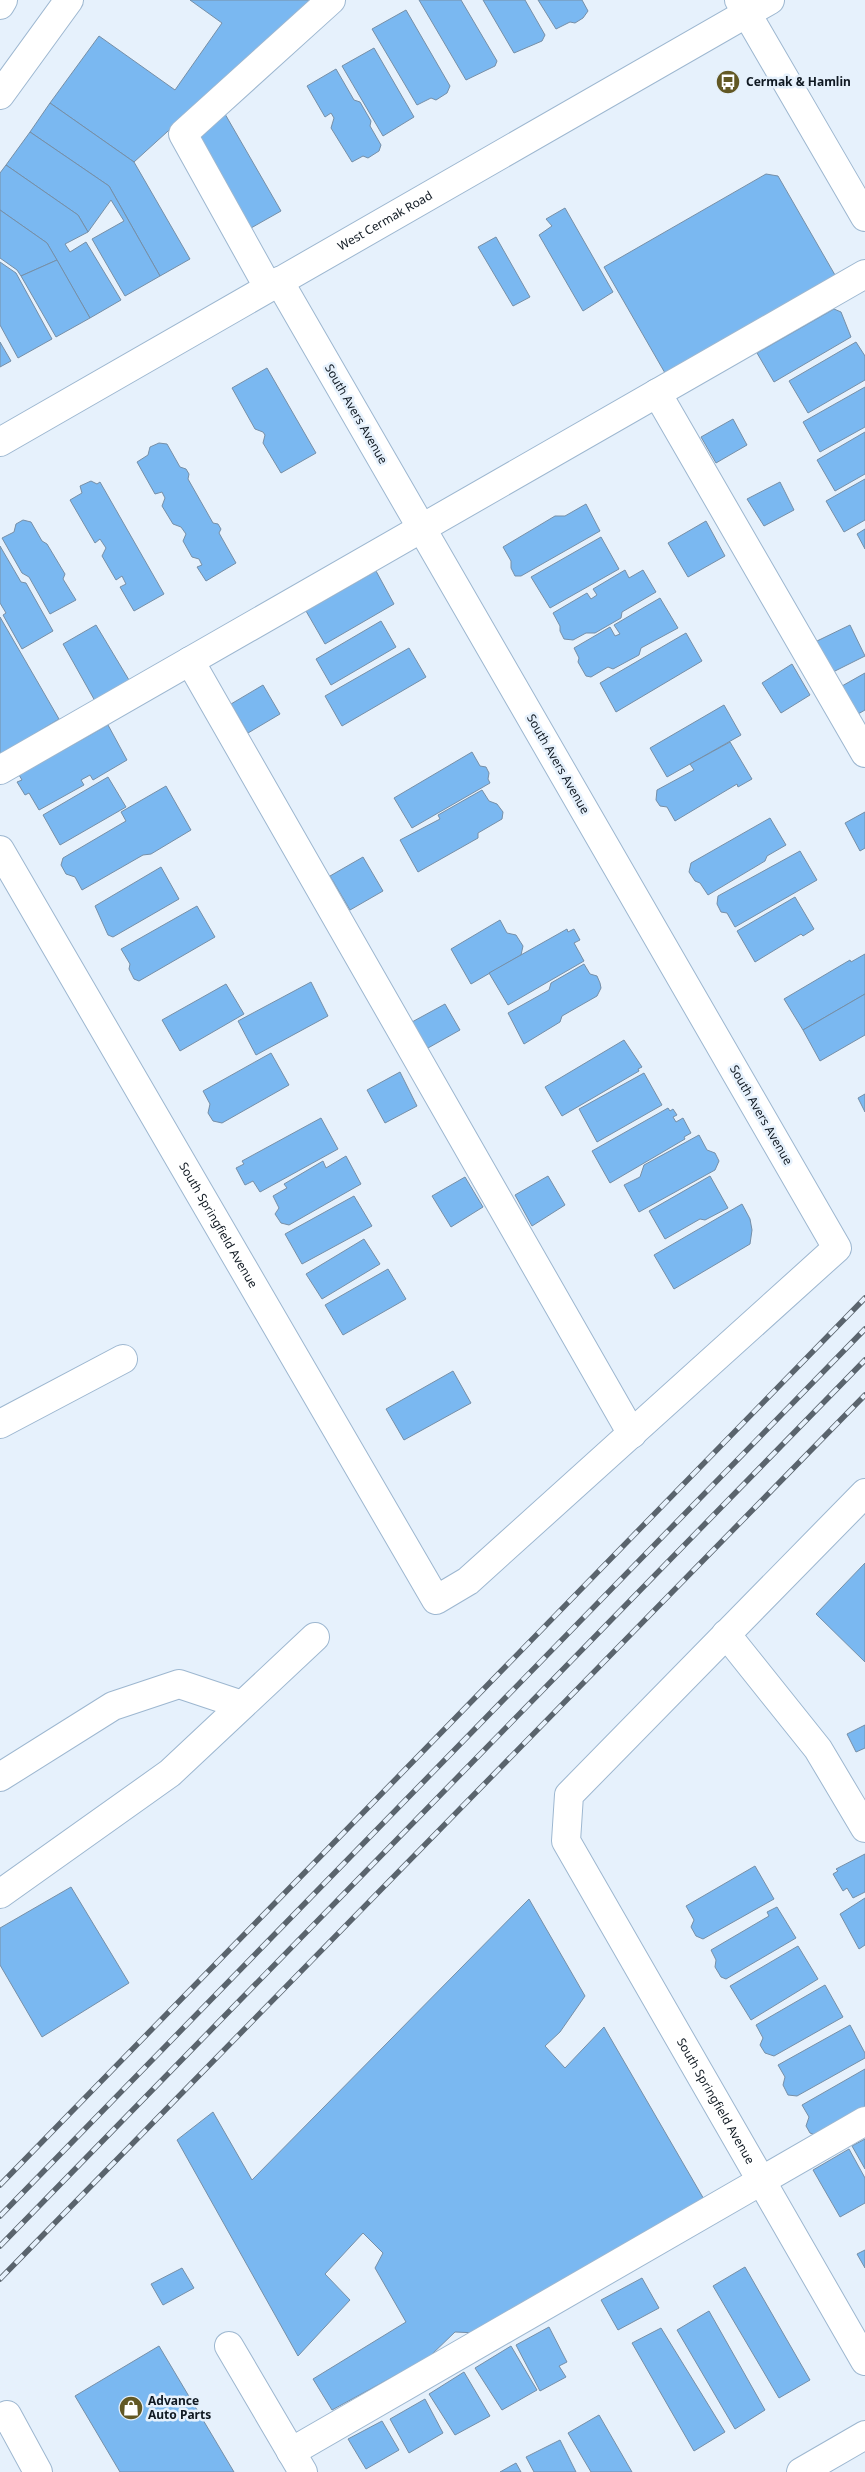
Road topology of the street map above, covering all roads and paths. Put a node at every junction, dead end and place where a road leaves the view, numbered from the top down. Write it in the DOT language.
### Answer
graph roads {
  1 [pos="4,0"];
  2 [pos="69,0"];
  3 [pos="331,0"];
  4 [pos="770,0"];
  5 [pos="0,5"];
  6 [pos="742,7"];
  7 [pos="0,95"];
  8 [pos="865,217"];
  9 [pos="865,274"];
  10 [pos="274,284"];
  11 [pos="657,393"];
  12 [pos="0,442"];
  13 [pos="422,528"];
  14 [pos="190,661"];
  15 [pos="865,753"];
  16 [pos="0,770"];
  17 [pos="0,850"];
  18 [pos="123,1359"];
  19 [pos="0,1424"];
  20 [pos="632,1434"];
  21 [pos="865,1492"];
  22 [pos="726,1634"];
  23 [pos="314,1637"];
  24 [pos="242,1705"];
  25 [pos="0,1777"];
  26 [pos="865,1828"];
  27 [pos="0,1894"];
  28 [pos="865,2121"];
  29 [pos="761,2180"];
  30 [pos="229,2346"];
  31 [pos="865,2361"];
  32 [pos="0,2418"];
  33 [pos="865,2436"];
  34 [pos="297,2462"];
  35 [pos="38,2472"];
  36 [pos="801,2472"];
  1 -- 5 [label="street"];
  2 -- 7 [label="street"];
  3 -- 10 [label="street, South Avers Avenue"];
  4 -- 6 [label="street, West Cermak Road"];
  6 -- 8 [label="street"];
  6 -- 10 [label="street, West Cermak Road"];
  9 -- 11 [label="street"];
  10 -- 12 [label="street, West Cermak Road"];
  10 -- 13 [label="street, South Avers Avenue"];
  11 -- 13 [label="street"];
  11 -- 15 [label="street"];
  13 -- 14 [label="street"];
  13 -- 20 [label="street, South Avers Avenue"];
  14 -- 16 [label="street"];
  14 -- 20 [label="street"];
  17 -- 20 [label="street, South Springfield Avenue"];
  18 -- 19 [label="street"];
  21 -- 22 [label="street"];
  22 -- 26 [label="street"];
  22 -- 29 [label="street, South Springfield Avenue"];
  23 -- 24 [label="street"];
  24 -- 25 [label="street"];
  24 -- 27 [label="street"];
  28 -- 29 [label="street"];
  29 -- 31 [label="street, South Springfield Avenue"];
  29 -- 34 [label="street"];
  30 -- 34 [label="street"];
  32 -- 35 [label="street"];
  33 -- 36 [label="street"];
}
